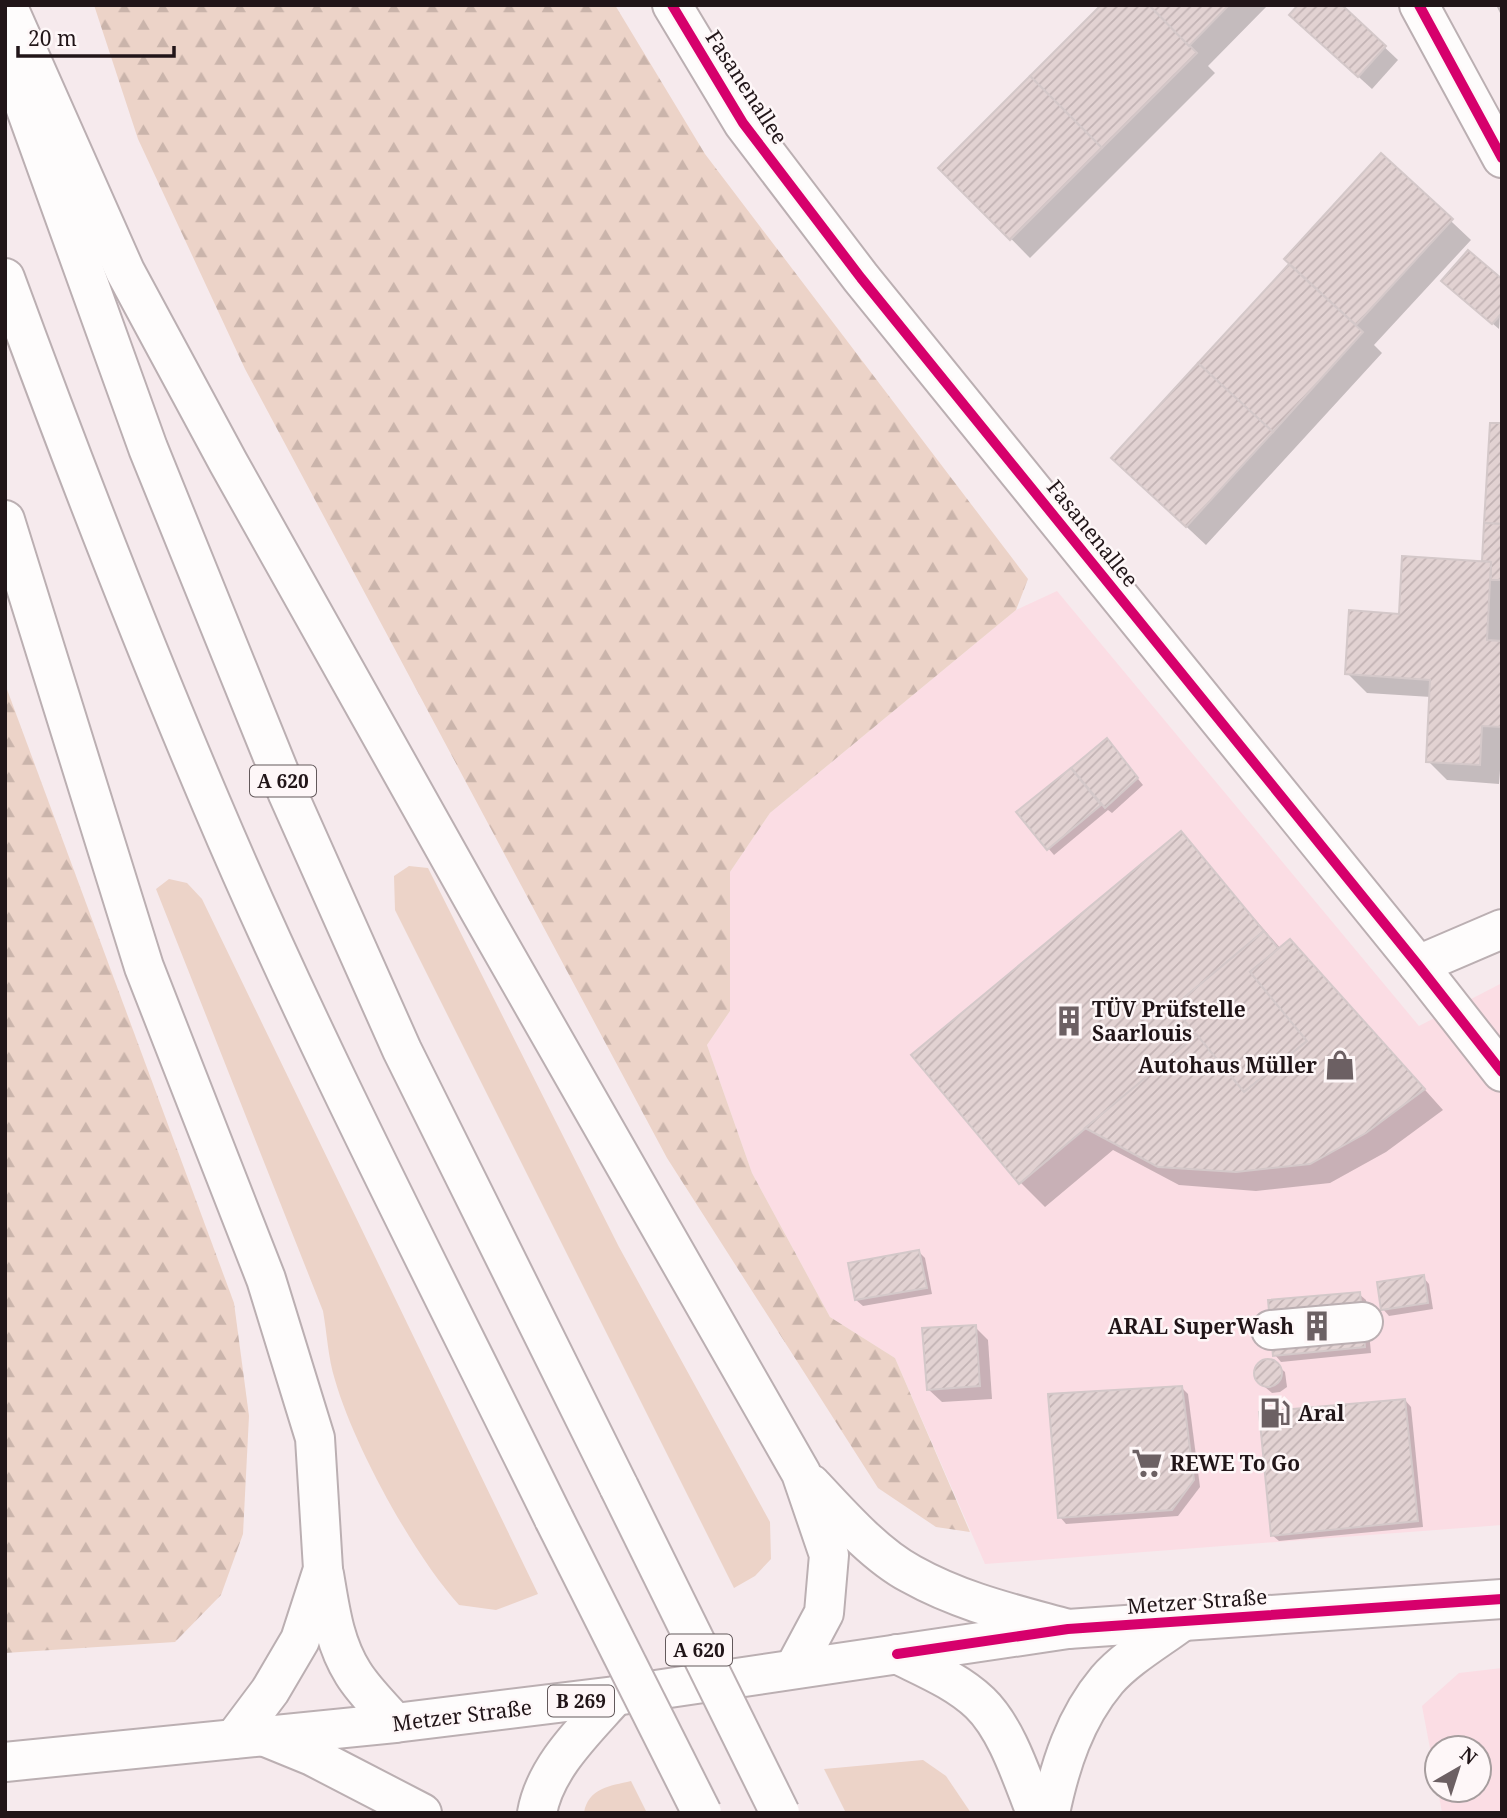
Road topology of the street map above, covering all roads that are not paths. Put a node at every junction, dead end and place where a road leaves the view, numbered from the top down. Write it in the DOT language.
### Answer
graph roads {
  1 [pos="8,5"];
  2 [pos="672,5"];
  3 [pos="1419,5"];
  4 [pos="5,50"];
  5 [pos="1502,158"];
  6 [pos="5,278"];
  7 [pos="5,520"];
  8 [pos="1502,929"];
  9 [pos="1418,965"];
  10 [pos="1502,1072"];
  11 [pos="1363,1322"];
  12 [pos="1271,1330"];
  13 [pos="802,1473"];
  14 [pos="323,1569"];
  15 [pos="1502,1599"];
  16 [pos="1184,1620"];
  17 [pos="1068,1629"];
  18 [pos="897,1654"];
  19 [pos="794,1669"];
  20 [pos="615,1696"];
  21 [pos="395,1723"];
  22 [pos="249,1737"];
  23 [pos="5,1762"];
  24 [pos="422,1813"];
  25 [pos="537,1813"];
  26 [pos="702,1813"];
  27 [pos="780,1813"];
  28 [pos="1036,1813"];
  29 [pos="1050,1813"];
  1 -- 13 [label="main road"];
  2 -- 9 [label="main road, Fasanenallee"];
  3 -- 5 [label="main road"];
  4 -- 27 [label="main road, A 620, bridge"];
  6 -- 26 [label="main road, bridge"];
  7 -- 14 [label="main road"];
  8 -- 9 [label="main road"];
  9 -- 10 [label="main road, Fasanenallee"];
  11 -- 12 [label="main road"];
  13 -- 17 [label="main road"];
  13 -- 19 [label="main road"];
  14 -- 21 [label="main road"];
  14 -- 22 [label="main road"];
  15 -- 16 [label="main road, Metzer Straße / B 269"];
  16 -- 17 [label="main road, Metzer Straße / B 269"];
  16 -- 29 [label="main road"];
  17 -- 18 [label="main road, Metzer Straße / B 269"];
  18 -- 19 [label="main road, Metzer Straße / B 269"];
  18 -- 28 [label="main road"];
  19 -- 20 [label="main road, Metzer Straße / B 269"];
  20 -- 21 [label="main road, Metzer Straße / B 269"];
  20 -- 25 [label="main road"];
  21 -- 22 [label="main road, Metzer Straße / B 269"];
  22 -- 23 [label="main road, Metzer Straße / B 269"];
  22 -- 24 [label="main road"];
}
